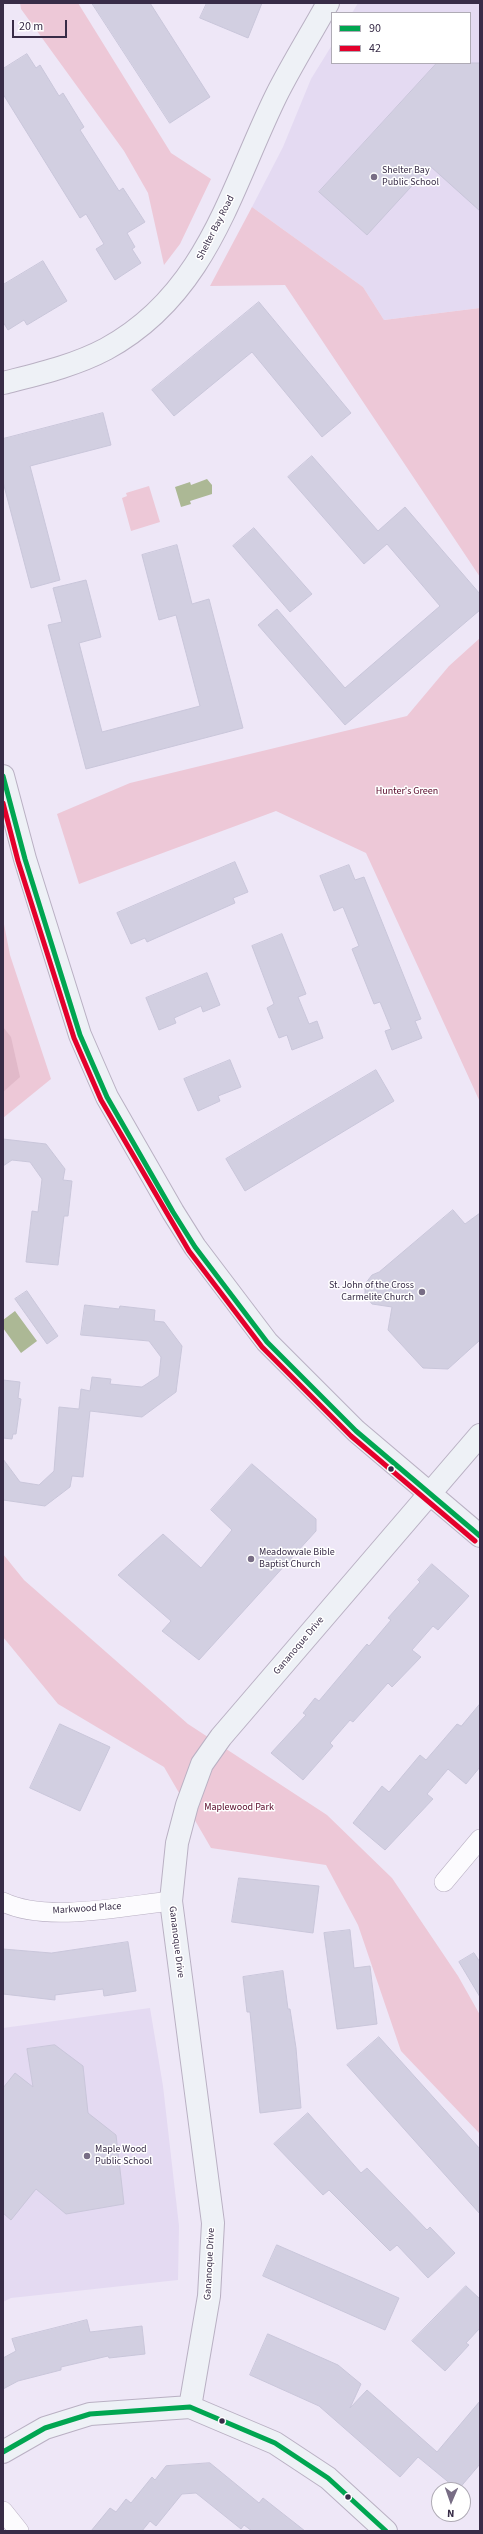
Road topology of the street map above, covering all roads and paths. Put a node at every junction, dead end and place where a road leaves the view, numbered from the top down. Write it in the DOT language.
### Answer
graph roads {
  1 [pos="328,3"];
  2 [pos="3,383"];
  3 [pos="3,776"];
  4 [pos="480,1435"];
  5 [pos="430,1493"];
  6 [pos="480,1536"];
  7 [pos="480,1839"];
  8 [pos="444,1882"];
  9 [pos="171,1901"];
  10 [pos="3,1902"];
  11 [pos="190,2408"];
  12 [pos="3,2452"];
  13 [pos="3,2511"];
  14 [pos="19,2531"];
  15 [pos="386,2531"];
  1 -- 2 [label="street, Shelter Bay Road"];
  3 -- 5 [label="street"];
  4 -- 5 [label="street, Gananoque Drive"];
  5 -- 6 [label="street"];
  5 -- 9 [label="street, Gananoque Drive"];
  7 -- 8 [label="street"];
  9 -- 10 [label="street, Markwood Place"];
  9 -- 11 [label="street, Gananoque Drive"];
  11 -- 12 [label="street"];
  11 -- 15 [label="street"];
  13 -- 14 [label="street"];
}
